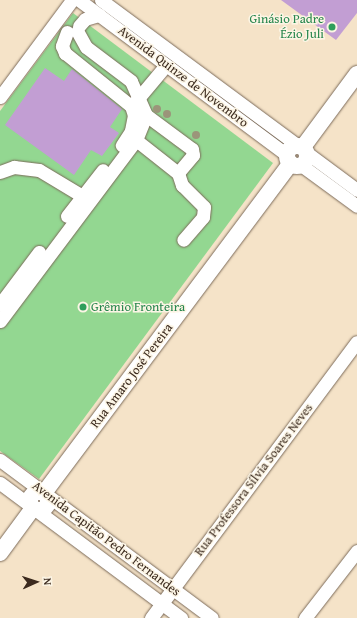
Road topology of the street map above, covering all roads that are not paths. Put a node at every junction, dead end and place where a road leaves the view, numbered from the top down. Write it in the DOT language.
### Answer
graph roads {
  1 [pos="77,0"];
  2 [pos="101,0"];
  3 [pos="99,15"];
  4 [pos="75,28"];
  5 [pos="166,65"];
  6 [pos="357,74"];
  7 [pos="140,96"];
  8 [pos="0,97"];
  9 [pos="131,106"];
  10 [pos="146,115"];
  11 [pos="136,140"];
  12 [pos="298,155"];
  13 [pos="0,172"];
  14 [pos="178,173"];
  15 [pos="357,190"];
  16 [pos="87,198"];
  17 [pos="357,206"];
  18 [pos="183,240"];
  19 [pos="28,274"];
  20 [pos="0,304"];
  21 [pos="0,321"];
  22 [pos="357,342"];
  23 [pos="0,460"];
  24 [pos="0,483"];
  25 [pos="44,493"];
  26 [pos="34,508"];
  27 [pos="357,551"];
  28 [pos="0,553"];
  29 [pos="173,589"];
  30 [pos="162,604"];
  31 [pos="152,618"];
  32 [pos="181,618"];
  33 [pos="212,618"];
  34 [pos="305,618"];
  1 -- 3 [label="street, Avenida Quinze de Novembro"];
  1 -- 4 [label="street"];
  1 -- 8 [label="street"];
  2 -- 12 [label="street, Avenida Quinze de Novembro"];
  3 -- 4 [label="street"];
  3 -- 5 [label="street, Avenida Quinze de Novembro"];
  4 -- 7 [label="street"];
  4 -- 9 [label="street"];
  5 -- 7 [label="street"];
  5 -- 12 [label="street, Avenida Quinze de Novembro"];
  6 -- 12 [label="main road, Rua Amaro José Pereira"];
  7 -- 9 [label="street"];
  7 -- 10 [label="street"];
  9 -- 16 [label="street"];
  10 -- 11 [label="street"];
  10 -- 14 [label="street"];
  11 -- 14 [label="street"];
  11 -- 16 [label="street"];
  12 -- 15 [label="street, Avenida Quinze de Novembro"];
  12 -- 17 [label="street, Avenida Quinze de Novembro"];
  12 -- 25 [label="main road, Rua Amaro José Pereira"];
  13 -- 16 [label="street"];
  14 -- 18 [label="street"];
  16 -- 19 [label="street"];
  19 -- 20 [label="street"];
  19 -- 21 [label="street"];
  22 -- 29 [label="street, Rua Professora Sílvia Soares Neves"];
  23 -- 25 [label="street, Avenida Capitão Pedro Fernandes"];
  24 -- 26 [label="street, Avenida Capitão Pedro Fernandes"];
  25 -- 26 [label="main road, Rua Amaro José Pereira"];
  25 -- 29 [label="street, Avenida Capitão Pedro Fernandes"];
  26 -- 28 [label="main road"];
  26 -- 30 [label="street, Avenida Capitão Pedro Fernandes"];
  27 -- 34 [label="street"];
  29 -- 30 [label="street, Rua Professora Sílvia Soares Neves"];
  29 -- 33 [label="street, Avenida Capitão Pedro Fernandes"];
  30 -- 31 [label="street, Rua Professora Sílvia Soares Neves"];
  30 -- 32 [label="street, Avenida Capitão Pedro Fernandes"];
}
